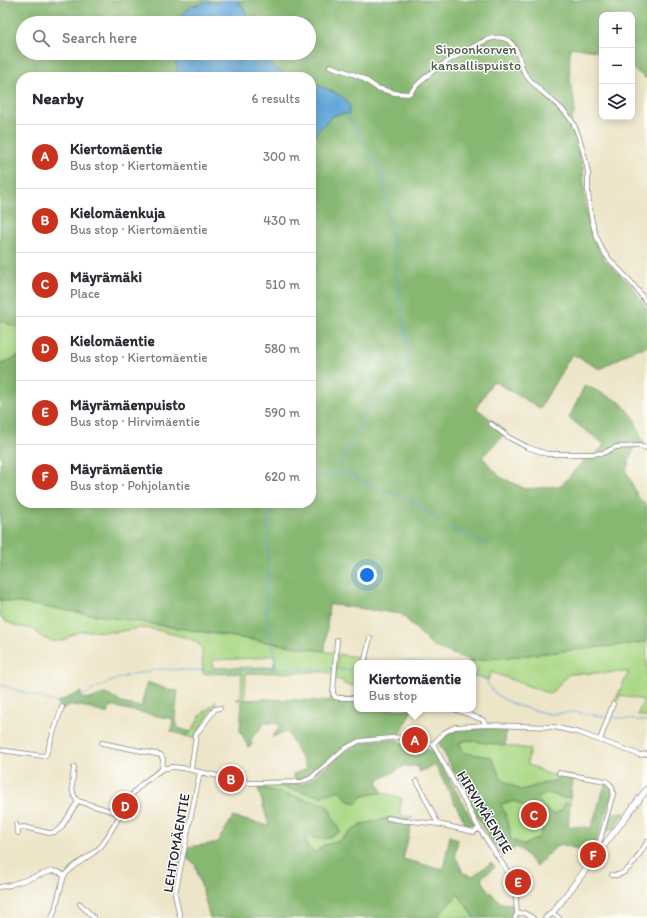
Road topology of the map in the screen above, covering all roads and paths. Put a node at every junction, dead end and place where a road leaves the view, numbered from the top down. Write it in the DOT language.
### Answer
graph roads {
  1 [pos="330,66"];
  2 [pos="647,302"];
  3 [pos="491,424"];
  4 [pos="647,448"];
  5 [pos="370,638"];
  6 [pos="337,640"];
  7 [pos="365,660"];
  8 [pos="354,698"];
  9 [pos="613,704"];
  10 [pos="62,707"];
  11 [pos="220,708"];
  12 [pos="462,712"];
  13 [pos="486,725"];
  14 [pos="600,740"];
  15 [pos="102,743"];
  16 [pos="433,744"];
  17 [pos="0,750"];
  18 [pos="647,754"];
  19 [pos="74,767"];
  20 [pos="162,769"];
  21 [pos="191,770"];
  22 [pos="200,772"];
  23 [pos="559,774"];
  24 [pos="417,781"];
  25 [pos="647,789"];
  26 [pos="78,801"];
  27 [pos="121,814"];
  28 [pos="388,818"];
  29 [pos="438,824"];
  30 [pos="17,828"];
  31 [pos="479,828"];
  32 [pos="647,842"];
  33 [pos="600,851"];
  34 [pos="612,875"];
  35 [pos="64,876"];
  36 [pos="0,887"];
  37 [pos="80,904"];
  38 [pos="516,916"];
  39 [pos="551,916"];
  40 [pos="52,918"];
  41 [pos="94,918"];
  42 [pos="180,918"];
  43 [pos="533,918"];
  44 [pos="546,918"];
  45 [pos="559,918"];
  1 -- 2 [label="street"];
  3 -- 4 [label="street"];
  5 -- 7 [label="street"];
  6 -- 8 [label="street"];
  9 -- 14 [label="street"];
  10 -- 17 [label="street"];
  11 -- 21 [label="street"];
  12 -- 13 [label="street"];
  13 -- 14 [label="street"];
  13 -- 16 [label="street"];
  14 -- 18 [label="street"];
  15 -- 20 [label="street"];
  16 -- 22 [label="street"];
  16 -- 31 [label="street, HIRVIMÄENTIE"];
  19 -- 26 [label="street"];
  20 -- 21 [label="street"];
  20 -- 27 [label="street"];
  21 -- 22 [label="street"];
  22 -- 42 [label="street, LEHTOMÄENTIE"];
  23 -- 33 [label="street"];
  24 -- 29 [label="street"];
  25 -- 33 [label="street"];
  26 -- 27 [label="street"];
  26 -- 30 [label="street"];
  27 -- 35 [label="street"];
  28 -- 29 [label="street"];
  29 -- 31 [label="street"];
  31 -- 38 [label="street, HIRVIMÄENTIE"];
  32 -- 34 [label="street"];
  33 -- 39 [label="street"];
  35 -- 36 [label="street"];
  35 -- 40 [label="street"];
  37 -- 41 [label="street"];
  38 -- 43 [label="street"];
  39 -- 44 [label="street"];
  39 -- 45 [label="street"];
}
